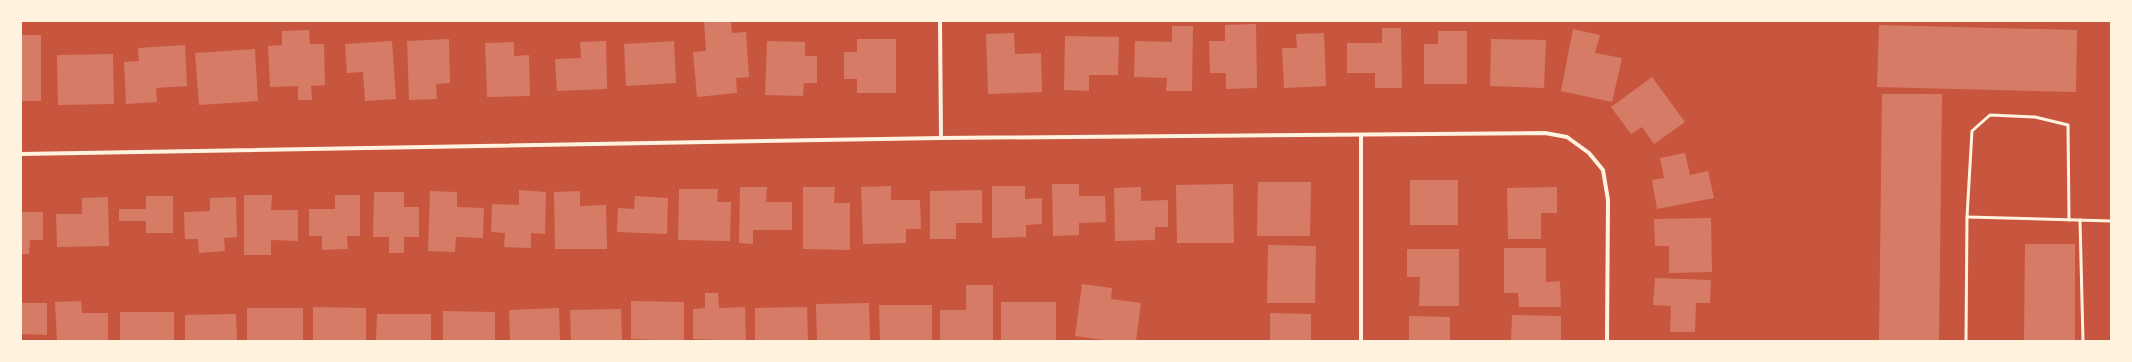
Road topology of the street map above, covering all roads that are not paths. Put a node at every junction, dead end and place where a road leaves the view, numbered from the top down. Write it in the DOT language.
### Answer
graph roads {
  1 [pos="940,21"];
  2 [pos="1361,135"];
  3 [pos="941,138"];
  4 [pos="21,154"];
  5 [pos="1967,218"];
  6 [pos="2069,220"];
  7 [pos="2080,220"];
  8 [pos="2111,221"];
  9 [pos="1361,341"];
  10 [pos="1607,341"];
  11 [pos="1966,341"];
  12 [pos="2083,341"];
  1 -- 3 [label="street"];
  2 -- 3 [label="street"];
  2 -- 9 [label="street"];
  2 -- 10 [label="street"];
  3 -- 4 [label="street"];
  5 -- 6 [label="lane"];
  5 -- 6 [label="lane"];
  5 -- 11 [label="lane"];
  6 -- 7 [label="lane"];
  7 -- 8 [label="lane"];
  7 -- 12 [label="lane"];
}
